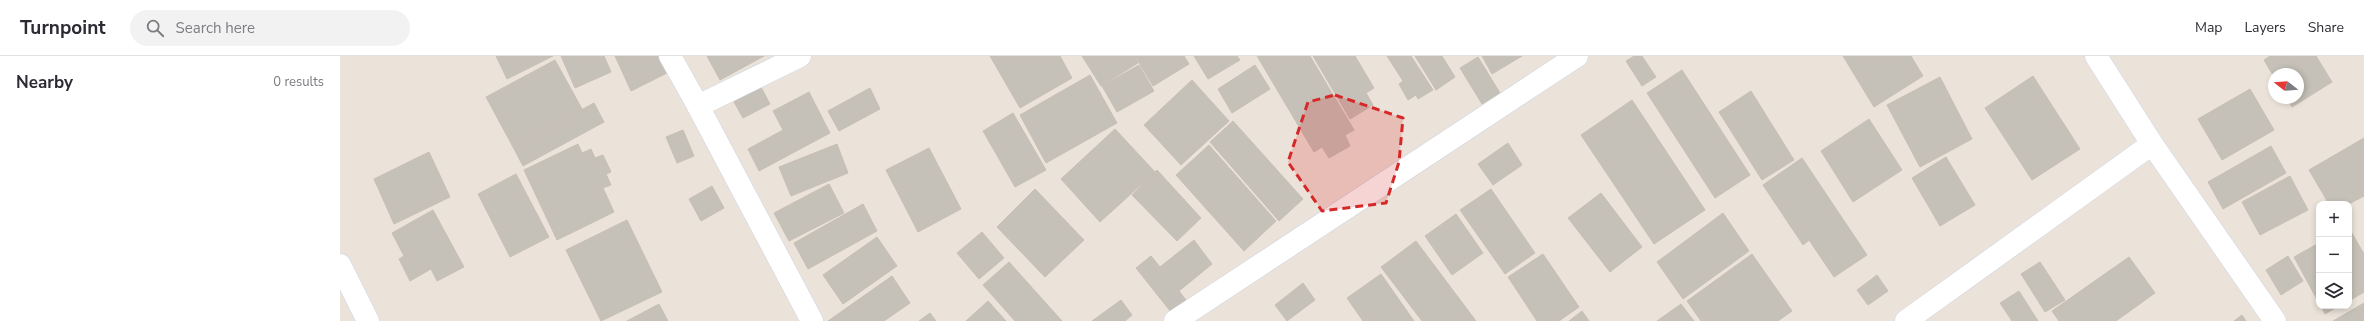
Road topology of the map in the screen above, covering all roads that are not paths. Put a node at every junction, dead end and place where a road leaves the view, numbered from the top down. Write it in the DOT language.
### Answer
graph roads {
  1 [pos="670,56"];
  2 [pos="800,56"];
  3 [pos="1577,56"];
  4 [pos="2096,56"];
  5 [pos="698,106"];
  6 [pos="2152,144"];
  7 [pos="340,265"];
  8 [pos="368,321"];
  9 [pos="812,321"];
  10 [pos="1175,321"];
  11 [pos="1906,321"];
  12 [pos="2275,321"];
  1 -- 5 [label="street"];
  2 -- 5 [label="street"];
  3 -- 10 [label="street"];
  4 -- 6 [label="street"];
  5 -- 9 [label="street"];
  6 -- 11 [label="street"];
  6 -- 12 [label="street"];
  7 -- 8 [label="street"];
}
